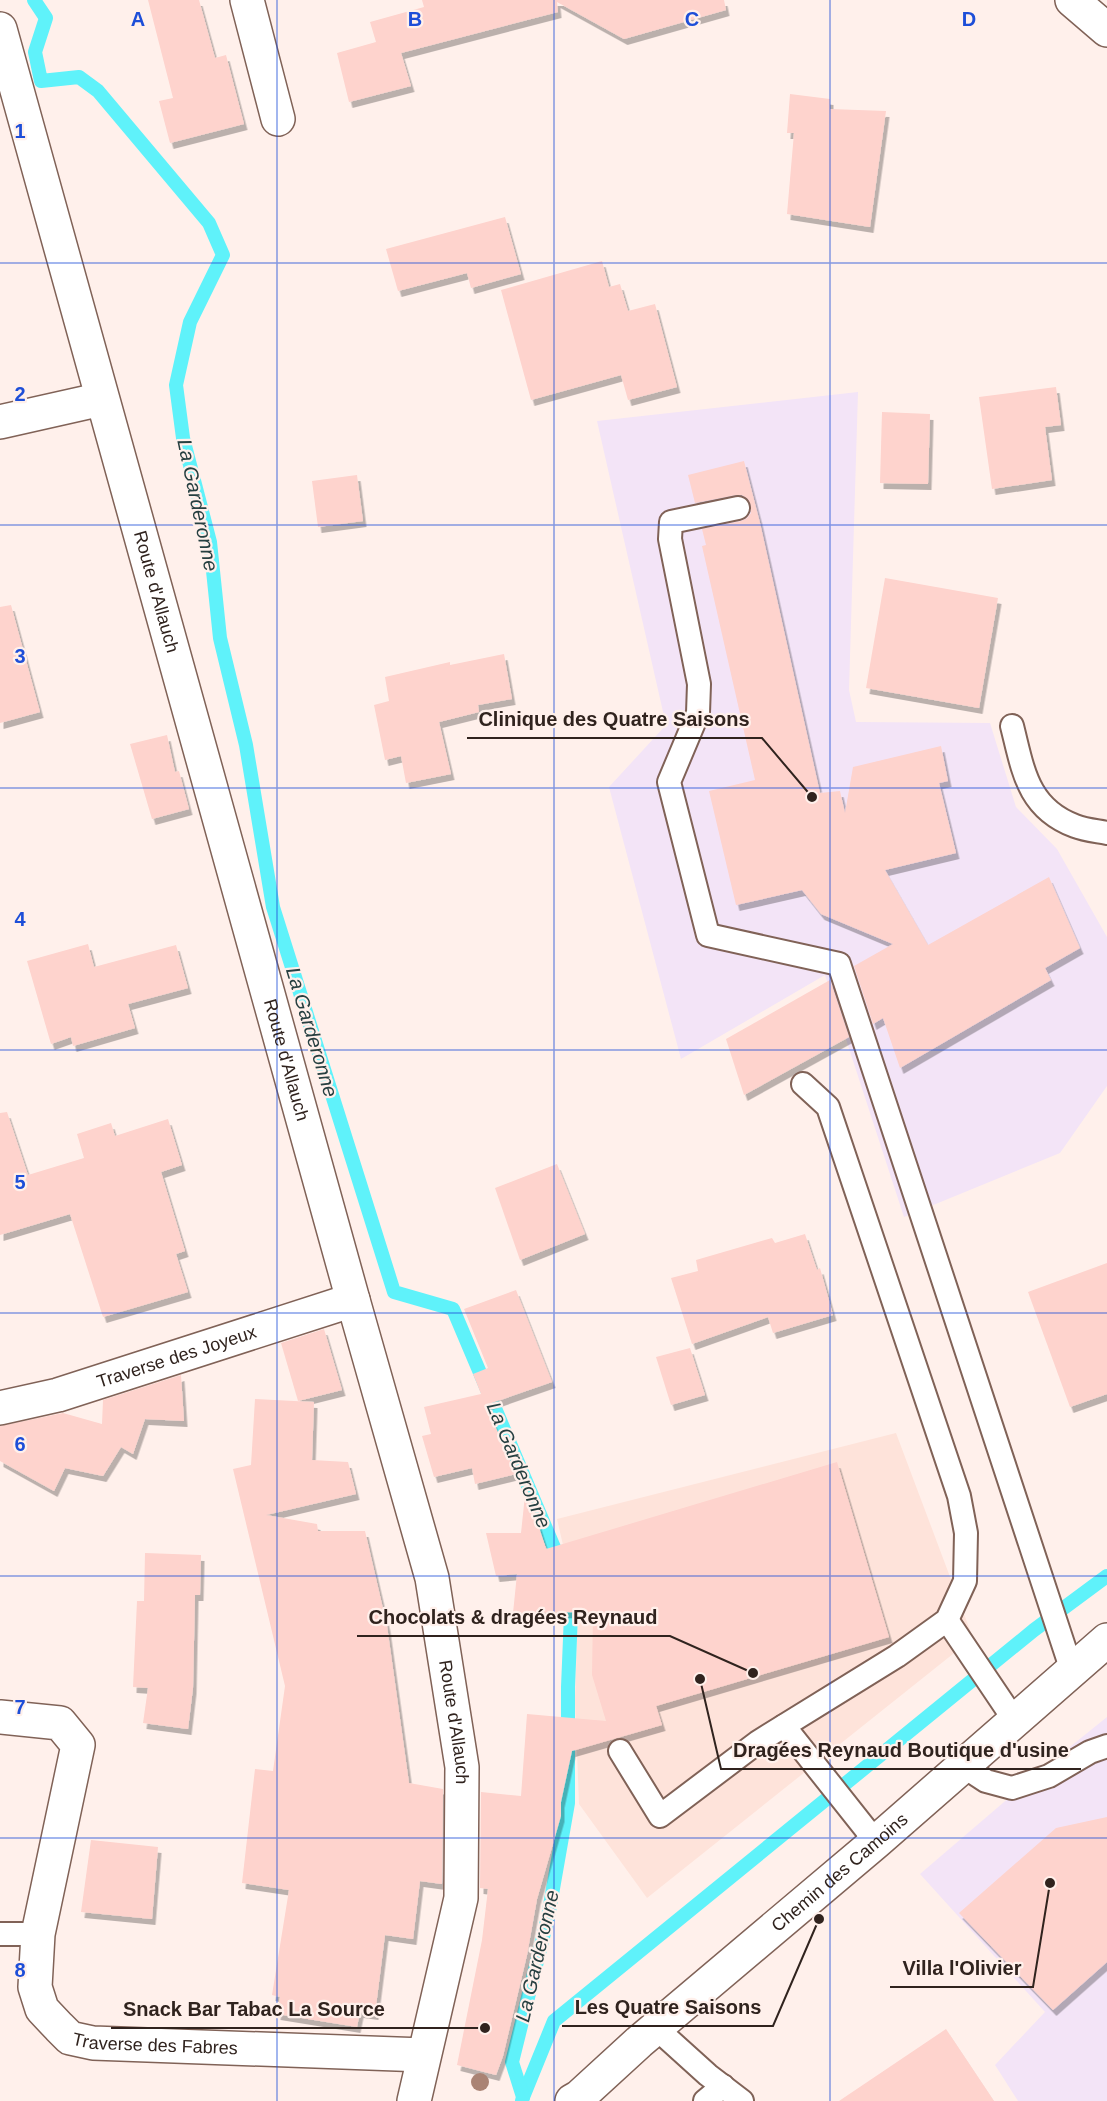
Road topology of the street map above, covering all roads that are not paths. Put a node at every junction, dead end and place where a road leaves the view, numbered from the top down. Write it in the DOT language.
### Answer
graph roads {
  1 [pos="247,0"];
  2 [pos="1072,0"];
  3 [pos="0,29"];
  4 [pos="1107,30"];
  5 [pos="279,119"];
  6 [pos="102,399"];
  7 [pos="0,422"];
  8 [pos="738,508"];
  9 [pos="1012,726"];
  10 [pos="1107,833"];
  11 [pos="803,1084"];
  12 [pos="353,1300"];
  13 [pos="0,1408"];
  14 [pos="947,1620"];
  15 [pos="1107,1640"];
  16 [pos="1072,1671"];
  17 [pos="0,1717"];
  18 [pos="1015,1721"];
  19 [pos="784,1726"];
  20 [pos="1107,1746"];
  21 [pos="620,1750"];
  22 [pos="963,1766"];
  23 [pos="876,1842"];
  24 [pos="0,1934"];
  25 [pos="38,1934"];
  26 [pos="656,2028"];
  27 [pos="423,2055"];
  28 [pos="723,2086"];
  29 [pos="414,2101"];
  30 [pos="572,2101"];
  31 [pos="705,2101"];
  32 [pos="742,2101"];
  1 -- 5 [label="street"];
  2 -- 4 [label="street"];
  3 -- 6 [label="street, Route d'Allauch"];
  6 -- 7 [label="street"];
  6 -- 12 [label="street, Route d'Allauch"];
  8 -- 16 [label="lane"];
  9 -- 10 [label="lane"];
  11 -- 14 [label="lane"];
  12 -- 13 [label="street, Traverse des Joyeux"];
  12 -- 27 [label="street, Route d'Allauch"];
  14 -- 18 [label="lane"];
  14 -- 19 [label="lane"];
  15 -- 16 [label="street, Chemin des Camoins"];
  16 -- 18 [label="street, Chemin des Camoins"];
  17 -- 25 [label="street, Traverse des Fabres"];
  18 -- 22 [label="street, Chemin des Camoins"];
  19 -- 21 [label="lane"];
  19 -- 23 [label="lane"];
  20 -- 22 [label="lane"];
  22 -- 23 [label="street, Chemin des Camoins"];
  23 -- 26 [label="street, Chemin des Camoins"];
  24 -- 25 [label="lane"];
  25 -- 27 [label="street, Traverse des Fabres"];
  26 -- 28 [label="lane"];
  26 -- 30 [label="street, Chemin des Camoins"];
  27 -- 29 [label="street, Route d'Allauch"];
  28 -- 31 [label="lane"];
  28 -- 32 [label="lane"];
}
